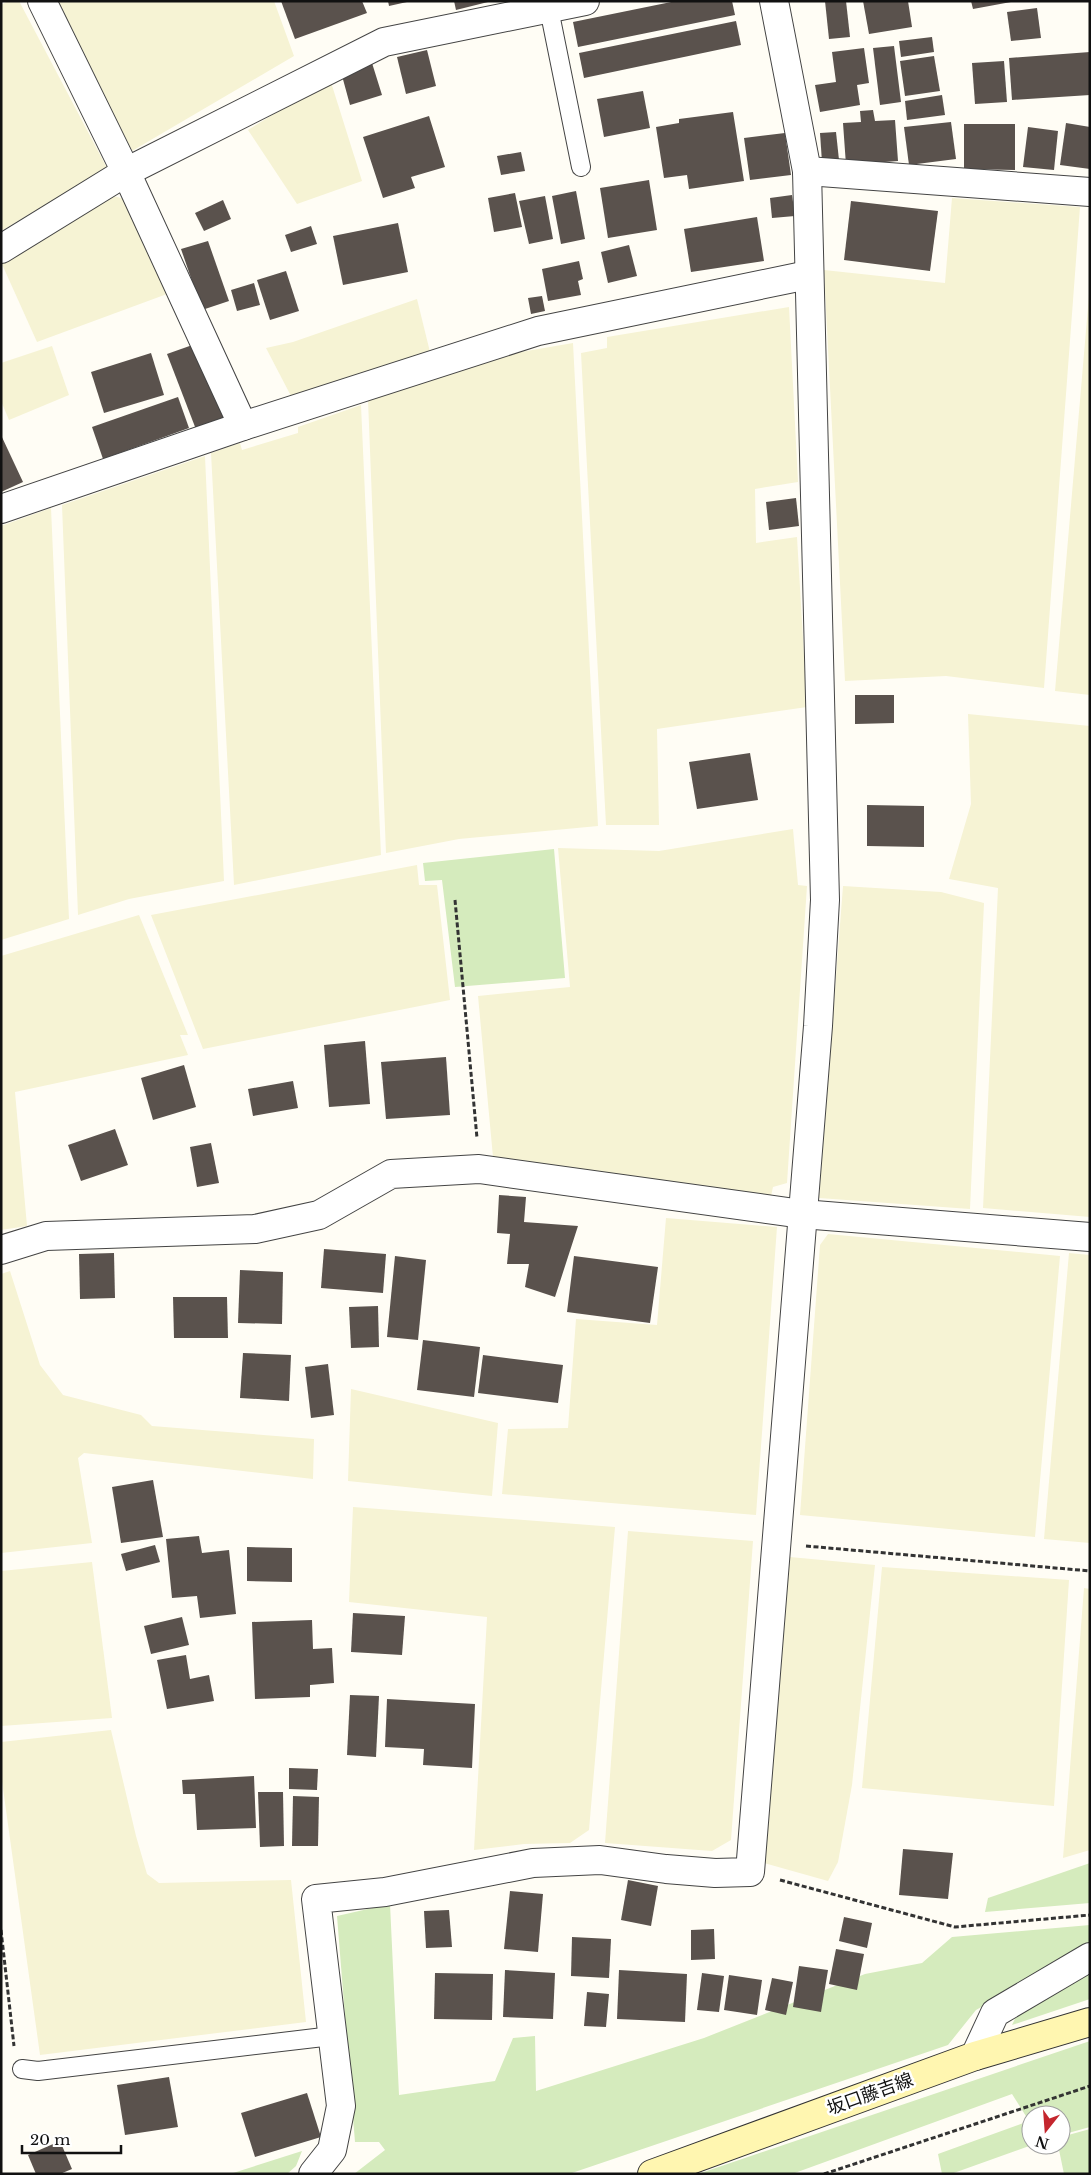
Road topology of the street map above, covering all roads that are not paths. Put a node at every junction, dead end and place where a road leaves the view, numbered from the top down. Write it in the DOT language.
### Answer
graph roads {
  1 [pos="42,1"];
  2 [pos="586,1"];
  3 [pos="774,1"];
  4 [pos="549,9"];
  5 [pos="582,167"];
  6 [pos="807,171"];
  7 [pos="126,172"];
  8 [pos="1090,192"];
  9 [pos="1,249"];
  10 [pos="808,275"];
  11 [pos="243,426"];
  12 [pos="1,509"];
  13 [pos="802,1214"];
  14 [pos="1090,1237"];
  15 [pos="1,1250"];
  16 [pos="1090,1957"];
  17 [pos="1090,2022"];
  18 [pos="332,2036"];
  19 [pos="975,2056"];
  20 [pos="22,2069"];
  21 [pos="313,2174"];
  22 [pos="652,2174"];
  1 -- 7 [label="street"];
  2 -- 4 [label="street"];
  3 -- 6 [label="street"];
  4 -- 5 [label="lane"];
  4 -- 7 [label="street"];
  6 -- 8 [label="street"];
  6 -- 10 [label="street"];
  7 -- 9 [label="street"];
  7 -- 11 [label="street"];
  10 -- 11 [label="street"];
  10 -- 13 [label="street"];
  11 -- 12 [label="street"];
  13 -- 14 [label="street"];
  13 -- 15 [label="street"];
  13 -- 18 [label="street"];
  16 -- 19 [label="street"];
  17 -- 19 [label="main road, 坂口藤吉線"];
  18 -- 20 [label="lane"];
  18 -- 21 [label="street"];
  19 -- 22 [label="main road, 坂口藤吉線"];
}
